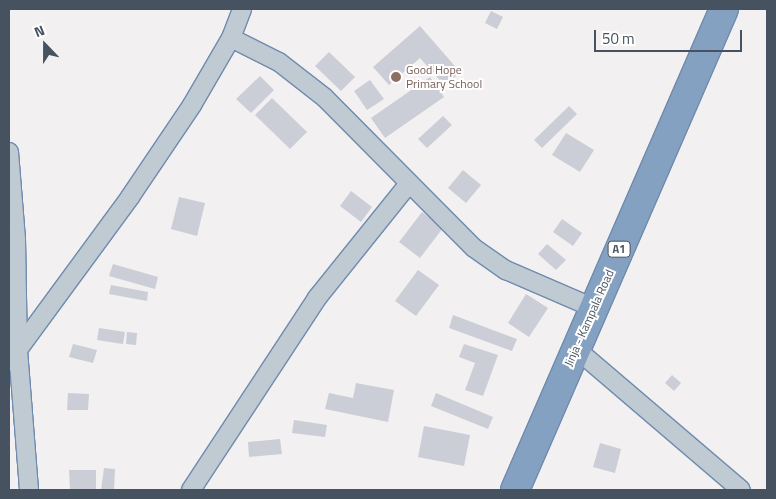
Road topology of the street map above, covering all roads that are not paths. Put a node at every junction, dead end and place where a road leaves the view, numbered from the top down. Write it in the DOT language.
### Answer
graph roads {
  1 [pos="242,9"];
  2 [pos="724,9"];
  3 [pos="231,38"];
  4 [pos="9,152"];
  5 [pos="408,185"];
  6 [pos="594,308"];
  7 [pos="575,348"];
  8 [pos="13,356"];
  9 [pos="29,490"];
  10 [pos="191,490"];
  11 [pos="515,490"];
  12 [pos="741,490"];
  1 -- 3 [label="street"];
  2 -- 6 [label="highway, Jinja - Kampala Road / A1"];
  3 -- 5 [label="street"];
  3 -- 8 [label="street"];
  4 -- 8 [label="street"];
  5 -- 6 [label="street"];
  5 -- 10 [label="street"];
  6 -- 7 [label="highway, Jinja - Kampala Road / A1"];
  7 -- 11 [label="highway, Jinja - Kampala Road / A1"];
  7 -- 12 [label="street"];
  8 -- 9 [label="street"];
}
